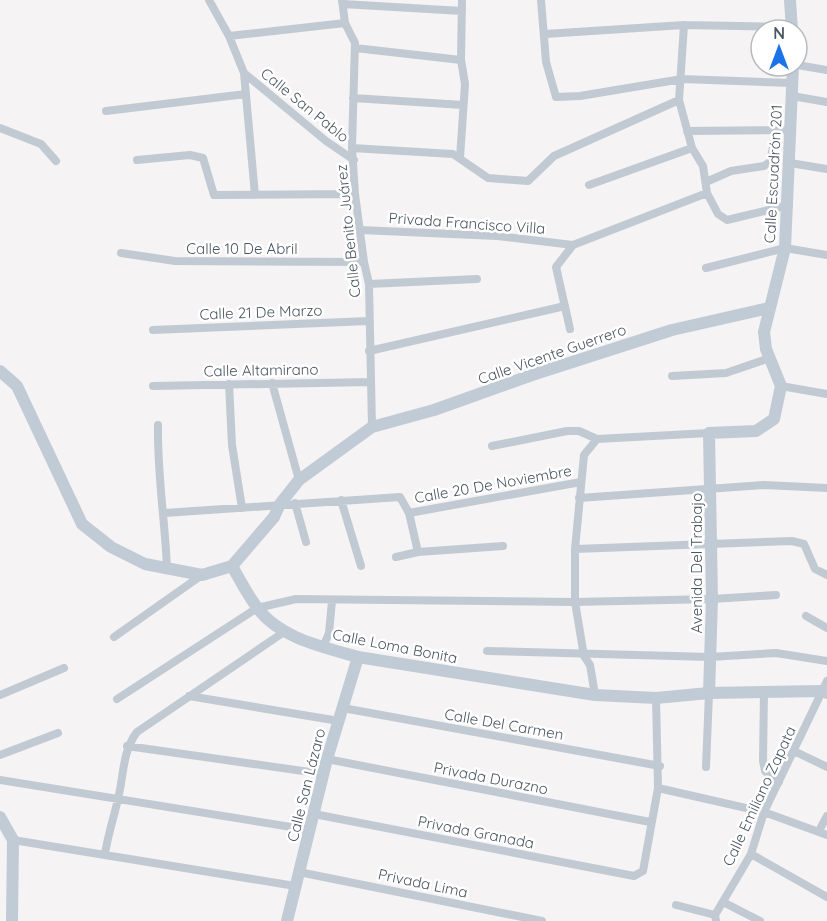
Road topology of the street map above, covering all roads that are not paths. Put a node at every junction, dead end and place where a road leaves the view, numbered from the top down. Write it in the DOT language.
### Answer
graph roads {
  1 [pos="209,0"];
  2 [pos="462,0"];
  3 [pos="541,0"];
  4 [pos="790,0"];
  5 [pos="342,2"];
  6 [pos="462,11"];
  7 [pos="791,18"];
  8 [pos="345,23"];
  9 [pos="684,25"];
  10 [pos="749,27"];
  11 [pos="545,34"];
  12 [pos="229,36"];
  13 [pos="355,48"];
  14 [pos="461,60"];
  15 [pos="809,68"];
  16 [pos="827,70"];
  17 [pos="244,73"];
  18 [pos="794,78"];
  19 [pos="682,79"];
  20 [pos="793,89"];
  21 [pos="246,94"];
  22 [pos="353,98"];
  23 [pos="679,100"];
  24 [pos="827,102"];
  25 [pos="464,105"];
  26 [pos="106,111"];
  27 [pos="0,128"];
  28 [pos="790,130"];
  29 [pos="687,131"];
  30 [pos="776,132"];
  31 [pos="352,148"];
  32 [pos="692,148"];
  33 [pos="460,158"];
  34 [pos="137,160"];
  35 [pos="354,160"];
  36 [pos="56,161"];
  37 [pos="790,163"];
  38 [pos="827,169"];
  39 [pos="706,182"];
  40 [pos="589,185"];
  41 [pos="707,193"];
  42 [pos="355,194"];
  43 [pos="255,195"];
  44 [pos="789,205"];
  45 [pos="360,230"];
  46 [pos="573,244"];
  47 [pos="785,248"];
  48 [pos="121,253"];
  49 [pos="827,255"];
  50 [pos="364,262"];
  51 [pos="706,268"];
  52 [pos="477,279"];
  53 [pos="369,284"];
  54 [pos="565,306"];
  55 [pos="769,308"];
  56 [pos="369,321"];
  57 [pos="570,329"];
  58 [pos="153,330"];
  59 [pos="369,351"];
  60 [pos="770,358"];
  61 [pos="0,372"];
  62 [pos="672,375"];
  63 [pos="369,382"];
  64 [pos="272,383"];
  65 [pos="229,384"];
  66 [pos="153,386"];
  67 [pos="781,386"];
  68 [pos="827,394"];
  69 [pos="158,425"];
  70 [pos="372,427"];
  71 [pos="709,433"];
  72 [pos="597,439"];
  73 [pos="492,446"];
  74 [pos="299,480"];
  75 [pos="581,482"];
  76 [pos="711,488"];
  77 [pos="827,488"];
  78 [pos="579,498"];
  79 [pos="341,500"];
  80 [pos="295,503"];
  81 [pos="280,504"];
  82 [pos="242,508"];
  83 [pos="165,513"];
  84 [pos="409,513"];
  85 [pos="306,542"];
  86 [pos="711,543"];
  87 [pos="503,546"];
  88 [pos="575,549"];
  89 [pos="418,552"];
  90 [pos="396,557"];
  91 [pos="232,566"];
  92 [pos="361,566"];
  93 [pos="167,568"];
  94 [pos="202,575"];
  95 [pos="827,575"];
  96 [pos="776,595"];
  97 [pos="712,599"];
  98 [pos="333,601"];
  99 [pos="575,602"];
  100 [pos="257,608"];
  101 [pos="806,616"];
  102 [pos="827,628"];
  103 [pos="284,632"];
  104 [pos="114,636"];
  105 [pos="323,647"];
  106 [pos="487,651"];
  107 [pos="584,656"];
  108 [pos="358,657"];
  109 [pos="710,657"];
  110 [pos="827,661"];
  111 [pos="64,668"];
  112 [pos="826,688"];
  113 [pos="764,692"];
  114 [pos="709,693"];
  115 [pos="0,695"];
  116 [pos="595,695"];
  117 [pos="189,696"];
  118 [pos="656,698"];
  119 [pos="117,699"];
  120 [pos="343,708"];
  121 [pos="339,721"];
  122 [pos="58,733"];
  123 [pos="127,746"];
  124 [pos="794,751"];
  125 [pos="0,755"];
  126 [pos="327,759"];
  127 [pos="660,766"];
  128 [pos="706,766"];
  129 [pos="827,767"];
  130 [pos="324,774"];
  131 [pos="0,780"];
  132 [pos="779,782"];
  133 [pos="658,788"];
  134 [pos="118,799"];
  135 [pos="765,812"];
  136 [pos="314,814"];
  137 [pos="827,816"];
  138 [pos="0,817"];
  139 [pos="650,822"];
  140 [pos="310,830"];
  141 [pos="823,833"];
  142 [pos="13,840"];
  143 [pos="105,854"];
  144 [pos="751,854"];
  145 [pos="299,872"];
  146 [pos="296,886"];
  147 [pos="827,897"];
  148 [pos="723,902"];
  149 [pos="676,905"];
  150 [pos="716,918"];
  151 [pos="12,921"];
  152 [pos="287,921"];
  153 [pos="542,921"];
  154 [pos="760,921"];
  1 -- 12 [label="street, Calle San Pablo"];
  2 -- 6 [label="street"];
  3 -- 11 [label="street"];
  4 -- 7 [label="street"];
  5 -- 6 [label="street"];
  5 -- 8 [label="street, Calle Benito Juárez"];
  6 -- 14 [label="street"];
  8 -- 12 [label="street"];
  8 -- 13 [label="street, Calle Benito Juárez"];
  9 -- 10 [label="street"];
  9 -- 11 [label="street"];
  9 -- 19 [label="street"];
  11 -- 19 [label="street"];
  12 -- 17 [label="street, Calle San Pablo"];
  13 -- 14 [label="street"];
  13 -- 22 [label="street, Calle Benito Juárez"];
  14 -- 25 [label="street"];
  15 -- 16 [label="street"];
  17 -- 21 [label="street"];
  17 -- 35 [label="street, Calle San Pablo"];
  18 -- 20 [label="street, Calle Escuadrón 201"];
  19 -- 20 [label="street"];
  19 -- 23 [label="street"];
  20 -- 24 [label="street"];
  20 -- 28 [label="street, Calle Escuadrón 201"];
  21 -- 26 [label="street"];
  21 -- 43 [label="street"];
  22 -- 25 [label="street"];
  22 -- 31 [label="street, Calle Benito Juárez"];
  23 -- 29 [label="street"];
  23 -- 33 [label="street"];
  25 -- 33 [label="street"];
  27 -- 36 [label="street"];
  28 -- 30 [label="street"];
  28 -- 37 [label="street, Calle Escuadrón 201"];
  29 -- 30 [label="street"];
  29 -- 32 [label="street"];
  30 -- 39 [label="street"];
  31 -- 33 [label="street"];
  31 -- 35 [label="street, Calle Benito Juárez"];
  32 -- 39 [label="street"];
  32 -- 40 [label="street"];
  34 -- 43 [label="street"];
  35 -- 42 [label="street, Calle Benito Juárez"];
  37 -- 38 [label="street"];
  37 -- 44 [label="street, Calle Escuadrón 201"];
  39 -- 41 [label="street"];
  41 -- 44 [label="street"];
  41 -- 46 [label="street"];
  42 -- 43 [label="street"];
  42 -- 45 [label="street, Calle Benito Juárez"];
  44 -- 47 [label="street, Calle Escuadrón 201"];
  45 -- 46 [label="street, Privada Francisco Villa"];
  45 -- 50 [label="street, Calle Benito Juárez"];
  46 -- 54 [label="street"];
  47 -- 49 [label="street"];
  47 -- 51 [label="street"];
  47 -- 55 [label="street, Calle Escuadrón 201"];
  48 -- 50 [label="street, Calle 10 De Abril"];
  50 -- 53 [label="street, Calle Benito Juárez"];
  52 -- 53 [label="street"];
  53 -- 56 [label="street, Calle Benito Juárez"];
  54 -- 57 [label="street"];
  54 -- 59 [label="street"];
  55 -- 60 [label="street, Calle Escuadrón 201"];
  55 -- 70 [label="street, Calle Vicente Guerrero"];
  56 -- 58 [label="street, Calle 21 De Marzo"];
  56 -- 59 [label="street, Calle Benito Juárez"];
  59 -- 63 [label="street, Calle Benito Juárez"];
  60 -- 62 [label="street"];
  60 -- 67 [label="street, Calle Escuadrón 201"];
  61 -- 93 [label="street"];
  63 -- 64 [label="street, Calle Altamirano"];
  63 -- 70 [label="street, Calle Benito Juárez"];
  64 -- 65 [label="street, Calle Altamirano"];
  64 -- 74 [label="street"];
  65 -- 66 [label="street, Calle Altamirano"];
  65 -- 82 [label="street"];
  67 -- 68 [label="street"];
  67 -- 71 [label="street"];
  69 -- 83 [label="street"];
  70 -- 74 [label="street, Calle Vicente Guerrero"];
  71 -- 72 [label="street"];
  71 -- 76 [label="street, Avenida Del Trabajo"];
  72 -- 73 [label="street"];
  72 -- 75 [label="street"];
  74 -- 81 [label="street, Calle Vicente Guerrero"];
  75 -- 78 [label="street"];
  75 -- 84 [label="street, Calle 20 De Noviembre"];
  76 -- 77 [label="street"];
  76 -- 78 [label="street"];
  76 -- 86 [label="street, Avenida Del Trabajo"];
  78 -- 88 [label="street"];
  79 -- 80 [label="street"];
  79 -- 84 [label="street"];
  79 -- 92 [label="street"];
  80 -- 81 [label="street"];
  80 -- 85 [label="street"];
  81 -- 82 [label="street"];
  81 -- 91 [label="street, Calle Vicente Guerrero"];
  82 -- 83 [label="street"];
  83 -- 93 [label="street"];
  84 -- 89 [label="street"];
  86 -- 88 [label="street"];
  86 -- 95 [label="street"];
  86 -- 97 [label="street, Avenida Del Trabajo"];
  87 -- 89 [label="street"];
  88 -- 99 [label="street"];
  89 -- 90 [label="street"];
  91 -- 94 [label="street"];
  91 -- 100 [label="street, Calle Loma Bonita"];
  93 -- 94 [label="street"];
  94 -- 104 [label="street"];
  96 -- 97 [label="street"];
  97 -- 99 [label="street"];
  97 -- 109 [label="street, Avenida Del Trabajo"];
  98 -- 99 [label="street"];
  98 -- 100 [label="street"];
  98 -- 105 [label="street"];
  99 -- 107 [label="street"];
  100 -- 103 [label="street, Calle Loma Bonita"];
  100 -- 119 [label="street"];
  101 -- 102 [label="street"];
  103 -- 105 [label="street, Calle Loma Bonita"];
  103 -- 117 [label="street"];
  105 -- 108 [label="street, Calle Loma Bonita"];
  106 -- 107 [label="street"];
  107 -- 109 [label="street"];
  107 -- 116 [label="street"];
  108 -- 116 [label="street, Calle Loma Bonita"];
  108 -- 120 [label="street, Calle San Lázaro"];
  109 -- 110 [label="street"];
  109 -- 114 [label="street, Avenida Del Trabajo"];
  111 -- 115 [label="street"];
  112 -- 113 [label="street, Calle Loma Bonita"];
  112 -- 124 [label="street, Calle Emiliano Zapata"];
  113 -- 114 [label="street, Calle Loma Bonita"];
  113 -- 132 [label="street"];
  114 -- 118 [label="street, Calle Loma Bonita"];
  114 -- 128 [label="street"];
  116 -- 118 [label="street, Calle Loma Bonita"];
  117 -- 121 [label="street"];
  117 -- 123 [label="street"];
  118 -- 127 [label="street"];
  120 -- 121 [label="street, Calle San Lázaro"];
  120 -- 127 [label="street, Calle Del Carmen"];
  121 -- 126 [label="street, Calle San Lázaro"];
  122 -- 125 [label="street"];
  123 -- 130 [label="street"];
  123 -- 134 [label="street"];
  124 -- 129 [label="street"];
  124 -- 132 [label="street, Calle Emiliano Zapata"];
  126 -- 130 [label="street, Calle San Lázaro"];
  126 -- 139 [label="street, Privada Durazno"];
  127 -- 133 [label="street"];
  130 -- 136 [label="street, Calle San Lázaro"];
  131 -- 134 [label="street"];
  132 -- 135 [label="street, Calle Emiliano Zapata"];
  133 -- 135 [label="street"];
  133 -- 139 [label="street"];
  134 -- 140 [label="street"];
  134 -- 143 [label="street"];
  135 -- 141 [label="street"];
  135 -- 144 [label="street, Calle Emiliano Zapata"];
  136 -- 139 [label="street, Privada Granada"];
  136 -- 140 [label="street, Calle San Lázaro"];
  137 -- 141 [label="street"];
  138 -- 142 [label="street"];
  140 -- 145 [label="street, Calle San Lázaro"];
  142 -- 143 [label="street"];
  142 -- 151 [label="street"];
  143 -- 146 [label="street"];
  144 -- 147 [label="street"];
  144 -- 148 [label="street, Calle Emiliano Zapata"];
  145 -- 146 [label="street, Calle San Lázaro"];
  145 -- 153 [label="street, Privada Lima"];
  146 -- 152 [label="street, Calle San Lázaro"];
  148 -- 150 [label="street, Calle Emiliano Zapata"];
  148 -- 154 [label="street"];
  149 -- 150 [label="street"];
}
